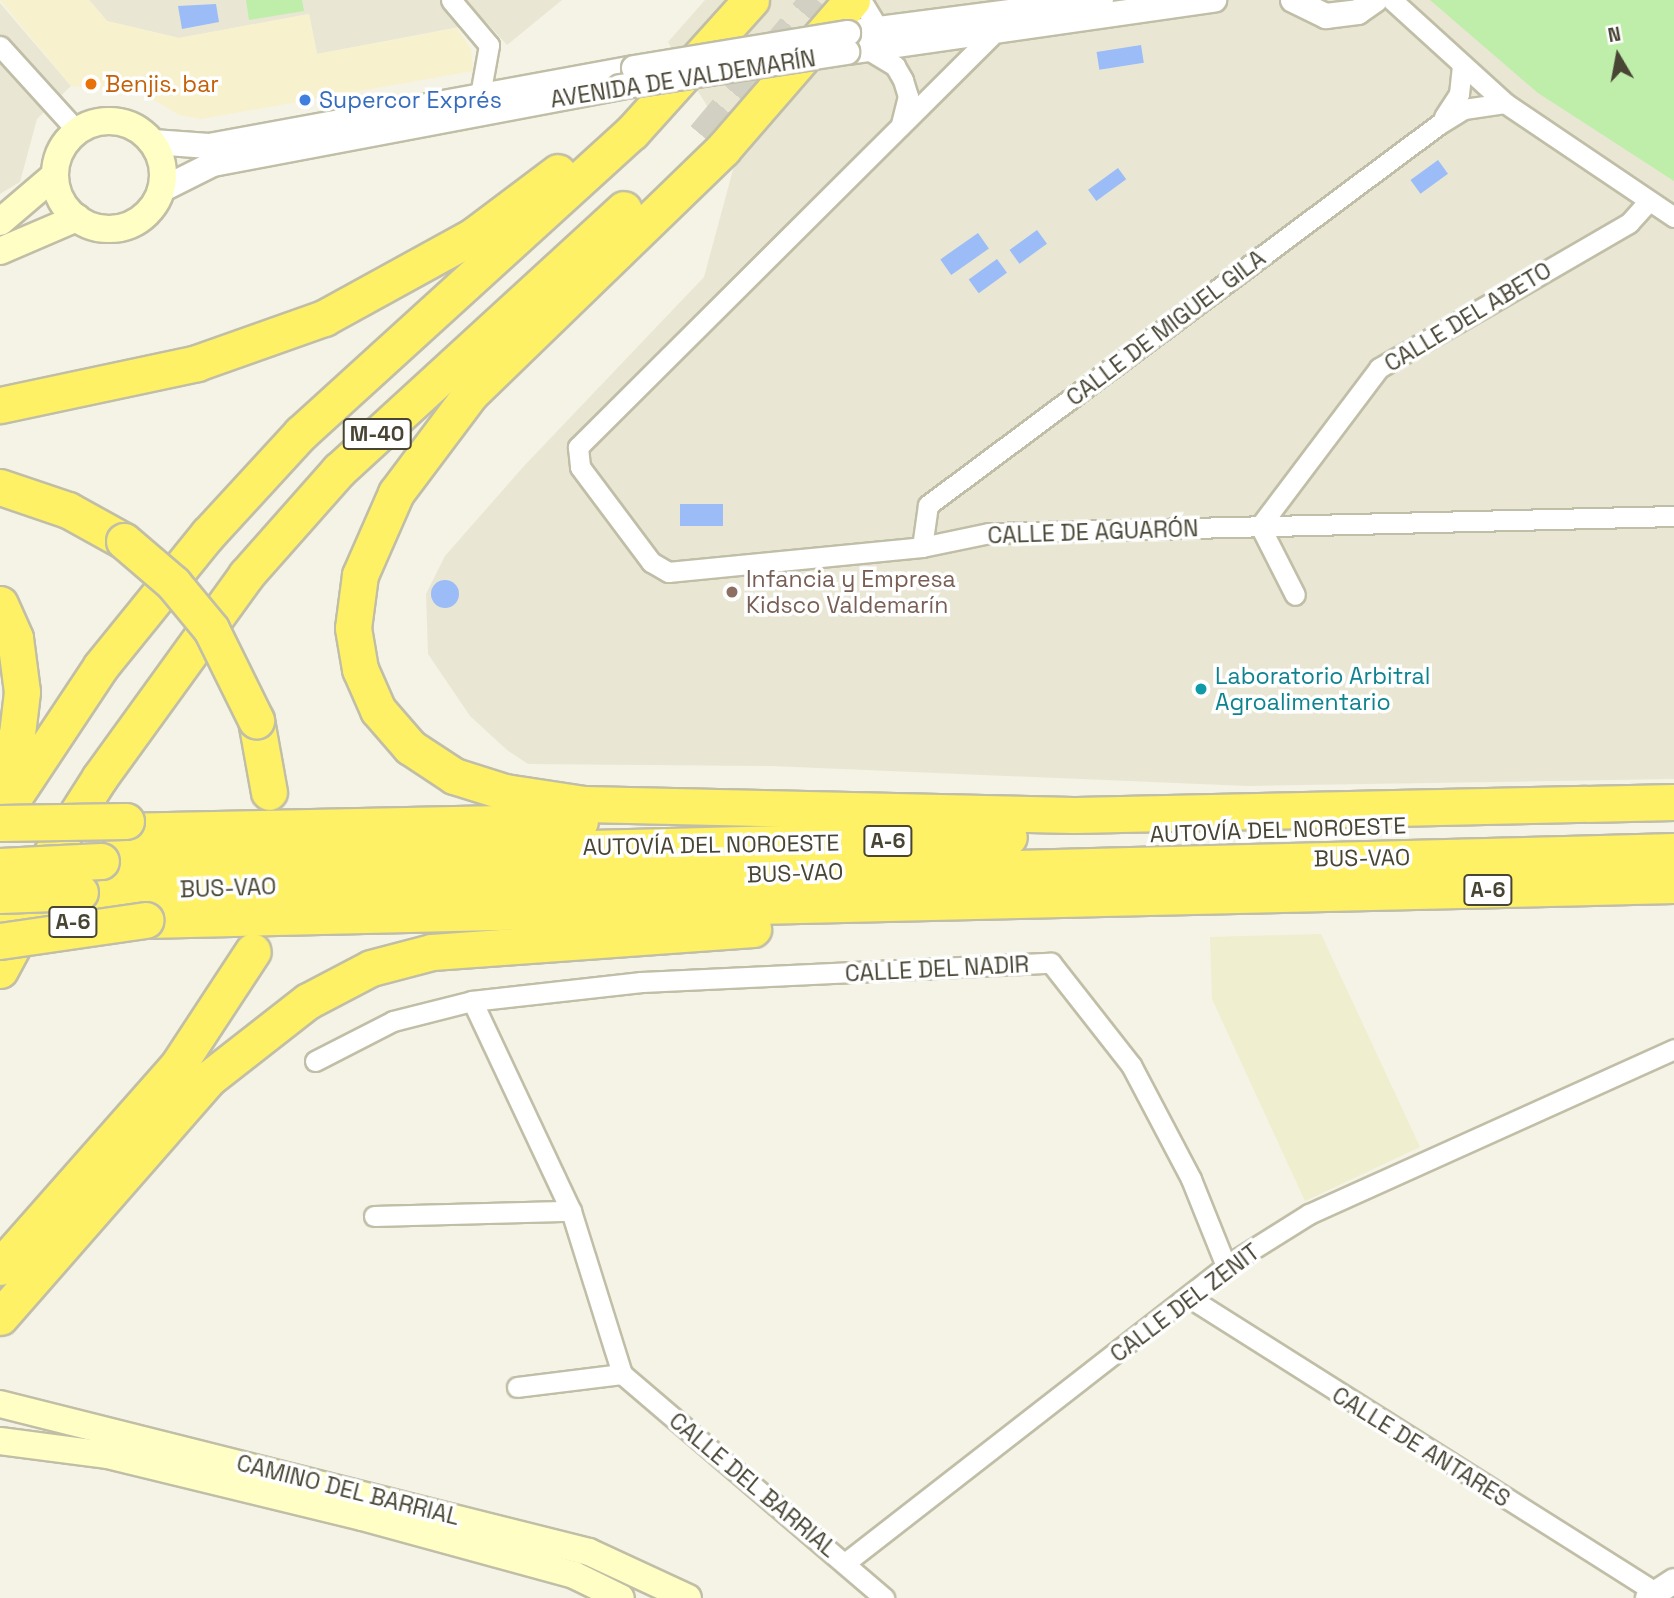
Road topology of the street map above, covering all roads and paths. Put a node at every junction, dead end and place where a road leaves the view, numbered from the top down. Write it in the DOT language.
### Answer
graph roads {
  1 [pos="451,0"];
  2 [pos="749,0"];
  3 [pos="1101,0"];
  4 [pos="1214,0"];
  5 [pos="1293,0"];
  6 [pos="1375,0"];
  7 [pos="1392,0"];
  8 [pos="864,27"];
  9 [pos="991,36"];
  10 [pos="0,46"];
  11 [pos="1462,67"];
  12 [pos="627,77"];
  13 [pos="906,88"];
  14 [pos="935,91"];
  15 [pos="480,95"];
  16 [pos="1505,103"];
  17 [pos="901,125"];
  18 [pos="1438,125"];
  19 [pos="77,131"];
  20 [pos="704,137"];
  21 [pos="153,142"];
  22 [pos="55,175"];
  23 [pos="161,190"];
  24 [pos="1649,201"];
  25 [pos="1674,217"];
  26 [pos="76,218"];
  27 [pos="0,222"];
  28 [pos="0,251"];
  29 [pos="0,405"];
  30 [pos="0,487"];
  31 [pos="1674,516"];
  32 [pos="1260,526"];
  33 [pos="922,547"];
  34 [pos="1296,595"];
  35 [pos="0,604"];
  36 [pos="0,777"];
  37 [pos="100,777"];
  38 [pos="269,792"];
  39 [pos="1674,802"];
  40 [pos="829,813"];
  41 [pos="0,820"];
  42 [pos="1674,820"];
  43 [pos="123,826"];
  44 [pos="0,833"];
  45 [pos="1674,851"];
  46 [pos="0,866"];
  47 [pos="1674,885"];
  48 [pos="1303,894"];
  49 [pos="0,895"];
  50 [pos="145,920"];
  51 [pos="0,923"];
  52 [pos="0,934"];
  53 [pos="0,941"];
  54 [pos="253,951"];
  55 [pos="0,970"];
  56 [pos="472,1000"];
  57 [pos="1674,1049"];
  58 [pos="315,1060"];
  59 [pos="572,1211"];
  60 [pos="374,1216"];
  61 [pos="1226,1266"];
  62 [pos="0,1267"];
  63 [pos="1190,1298"];
  64 [pos="0,1317"];
  65 [pos="622,1374"];
  66 [pos="517,1387"];
  67 [pos="0,1404"];
  68 [pos="6,1441"];
  69 [pos="845,1563"];
  70 [pos="1659,1590"];
  71 [pos="621,1598"];
  72 [pos="688,1598"];
  73 [pos="884,1598"];
  1 -- 15 [label="street"];
  2 -- 29 [label="highway"];
  2 -- 41 [label="highway, M-40"];
  3 -- 8 [label="street, AVENIDA DE VALDEMARÍN"];
  4 -- 9 [label="street, AVENIDA DE VALDEMARÍN"];
  5 -- 6 [label="street"];
  7 -- 11 [label="street"];
  8 -- 9 [label="street, AVENIDA DE VALDEMARÍN"];
  8 -- 12 [label="street, AVENIDA DE VALDEMARÍN, bridge"];
  8 -- 13 [label="street"];
  8 -- 40 [label="highway"];
  9 -- 14 [label="street, CALLE DE AGUARÓN"];
  10 -- 19 [label="street"];
  11 -- 16 [label="street"];
  11 -- 18 [label="street, CALLE DE MIGUEL GILA"];
  12 -- 15 [label="street, AVENIDA DE VALDEMARÍN"];
  12 -- 23 [label="street, AVENIDA DE VALDEMARÍN"];
  13 -- 14 [label="street"];
  13 -- 17 [label="street"];
  14 -- 17 [label="street, CALLE DE AGUARÓN"];
  15 -- 21 [label="street, AVENIDA DE VALDEMARÍN"];
  16 -- 18 [label="street, CALLE DE MIGUEL GILA"];
  16 -- 24 [label="street"];
  17 -- 33 [label="street, CALLE DE AGUARÓN"];
  18 -- 33 [label="street, CALLE DE MIGUEL GILA"];
  19 -- 21 [label="main road"];
  19 -- 22 [label="main road"];
  20 -- 37 [label="highway, M-40"];
  21 -- 23 [label="main road"];
  22 -- 26 [label="main road"];
  22 -- 27 [label="main road"];
  23 -- 26 [label="main road"];
  24 -- 25 [label="street"];
  24 -- 32 [label="street, CALLE DEL ABETO"];
  26 -- 28 [label="main road"];
  30 -- 38 [label="highway, bridge"];
  31 -- 32 [label="street, CALLE DE AGUARÓN"];
  32 -- 33 [label="street, CALLE DE AGUARÓN"];
  32 -- 34 [label="street"];
  35 -- 36 [label="highway"];
  37 -- 52 [label="highway, M-40"];
  37 -- 55 [label="highway"];
  39 -- 40 [label="highway"];
  40 -- 43 [label="highway"];
  41 -- 43 [label="highway, bridge"];
  42 -- 46 [label="highway, AUTOVÍA DEL NOROESTE / A-6, bridge"];
  43 -- 44 [label="highway"];
  45 -- 49 [label="highway, BUS-VAO, bridge"];
  47 -- 48 [label="highway, A-6"];
  48 -- 50 [label="highway, A-6"];
  48 -- 64 [label="highway"];
  50 -- 51 [label="highway, A-6, bridge"];
  50 -- 53 [label="highway, bridge"];
  54 -- 62 [label="highway"];
  56 -- 58 [label="street, CALLE DEL NADIR"];
  56 -- 59 [label="street"];
  56 -- 61 [label="street, CALLE DEL NADIR"];
  57 -- 61 [label="street, CALLE DEL ZENIT"];
  59 -- 60 [label="street"];
  59 -- 65 [label="street"];
  61 -- 63 [label="street, CALLE DEL ZENIT"];
  63 -- 69 [label="street, CALLE DEL ZENIT"];
  63 -- 70 [label="street, CALLE DE ANTARES"];
  65 -- 66 [label="street"];
  65 -- 69 [label="street, CALLE DEL BARRIAL"];
  67 -- 72 [label="main road, CAMINO DEL BARRIAL"];
  68 -- 71 [label="main road, CAMINO DEL BARRIAL"];
  69 -- 73 [label="street, CALLE DEL BARRIAL"];
}
